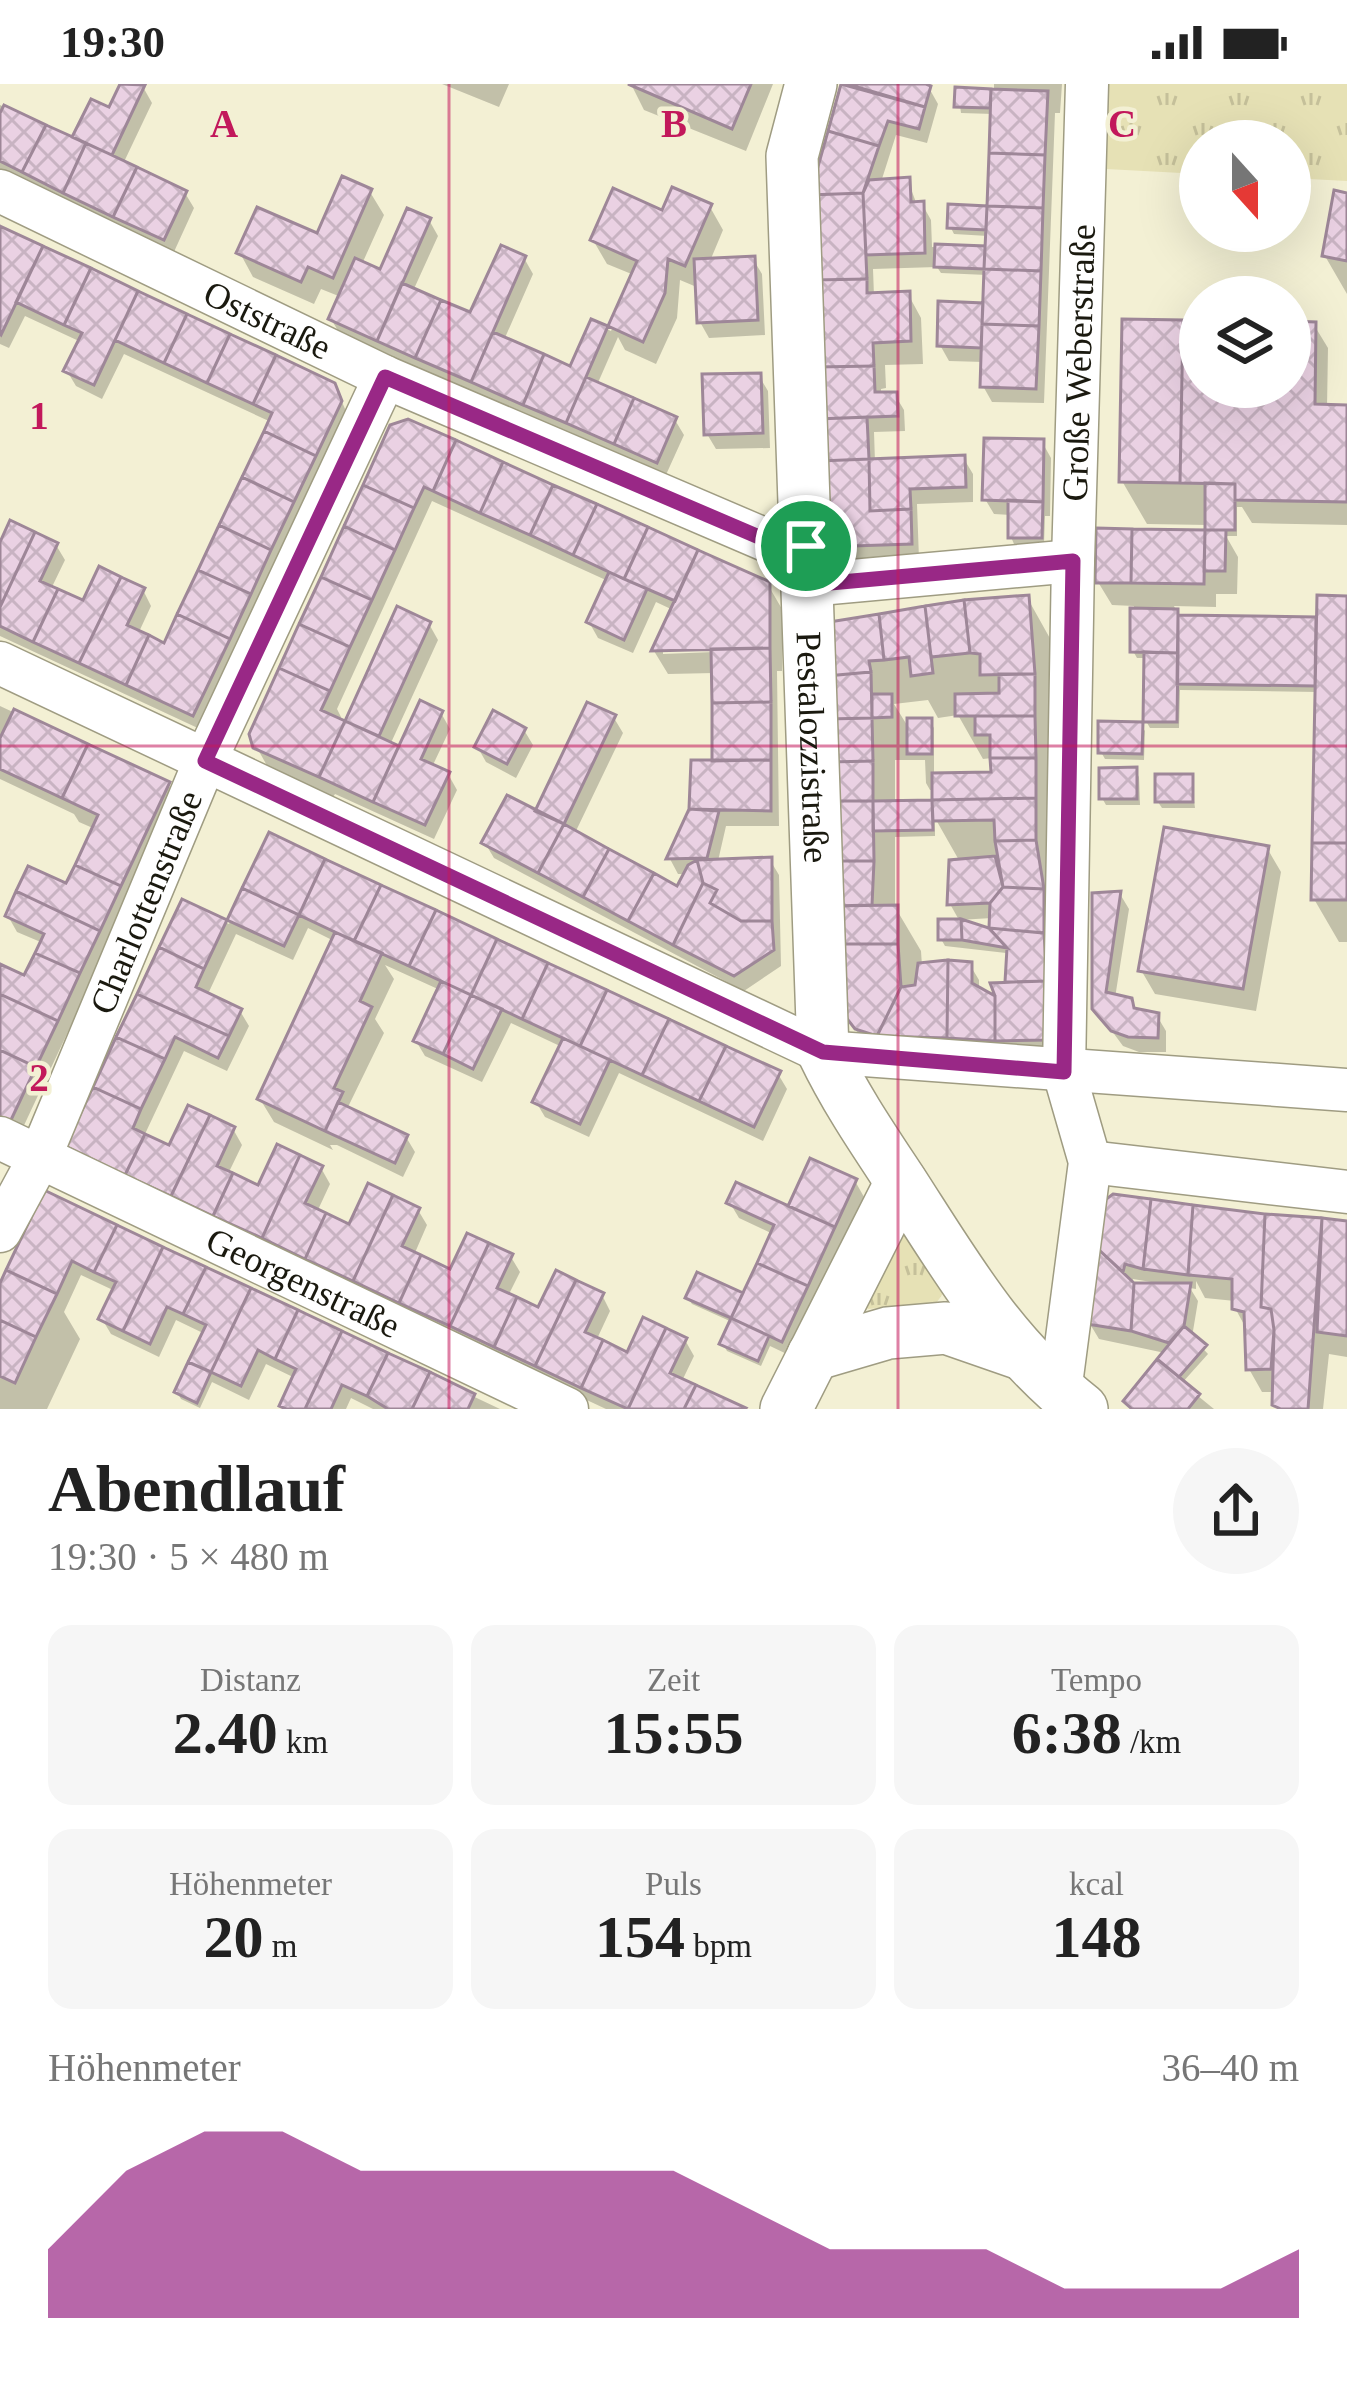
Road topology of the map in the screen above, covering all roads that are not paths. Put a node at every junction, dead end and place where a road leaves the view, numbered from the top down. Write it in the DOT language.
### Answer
graph roads {
  1 [pos="811,84"];
  2 [pos="1087,84"];
  3 [pos="0,191"];
  4 [pos="385,377"];
  5 [pos="1073,561"];
  6 [pos="807,566"];
  7 [pos="0,663"];
  8 [pos="205,761"];
  9 [pos="823,1052"];
  10 [pos="1064,1072"];
  11 [pos="1347,1090"];
  12 [pos="0,1138"];
  13 [pos="40,1157"];
  14 [pos="1090,1162"];
  15 [pos="901,1182"];
  16 [pos="1347,1192"];
  17 [pos="0,1231"];
  18 [pos="1018,1353"];
  19 [pos="813,1355"];
  20 [pos="1071,1400"];
  21 [pos="567,1409"];
  22 [pos="786,1409"];
  1 -- 6 [label="street, Pestalozzistraße"];
  2 -- 5 [label="street, Große Weberstraße"];
  3 -- 4 [label="street, Oststraße"];
  4 -- 6 [label="street, Oststraße"];
  4 -- 8 [label="street, Charlottenstraße"];
  5 -- 6 [label="street, Oststraße"];
  5 -- 10 [label="street, Große Weberstraße"];
  6 -- 9 [label="street, Pestalozzistraße"];
  7 -- 8 [label="street"];
  8 -- 9 [label="street"];
  8 -- 13 [label="street, Charlottenstraße"];
  9 -- 10 [label="street"];
  9 -- 15 [label="street"];
  10 -- 11 [label="street"];
  10 -- 14 [label="street, Große Weberstraße"];
  12 -- 13 [label="street, Georgenstraße"];
  13 -- 17 [label="street, Charlottenstraße"];
  13 -- 21 [label="street, Georgenstraße"];
  14 -- 16 [label="street"];
  14 -- 20 [label="street"];
  15 -- 18 [label="street"];
  15 -- 19 [label="street"];
  18 -- 19 [label="street"];
  18 -- 20 [label="street"];
  19 -- 22 [label="street"];
}
